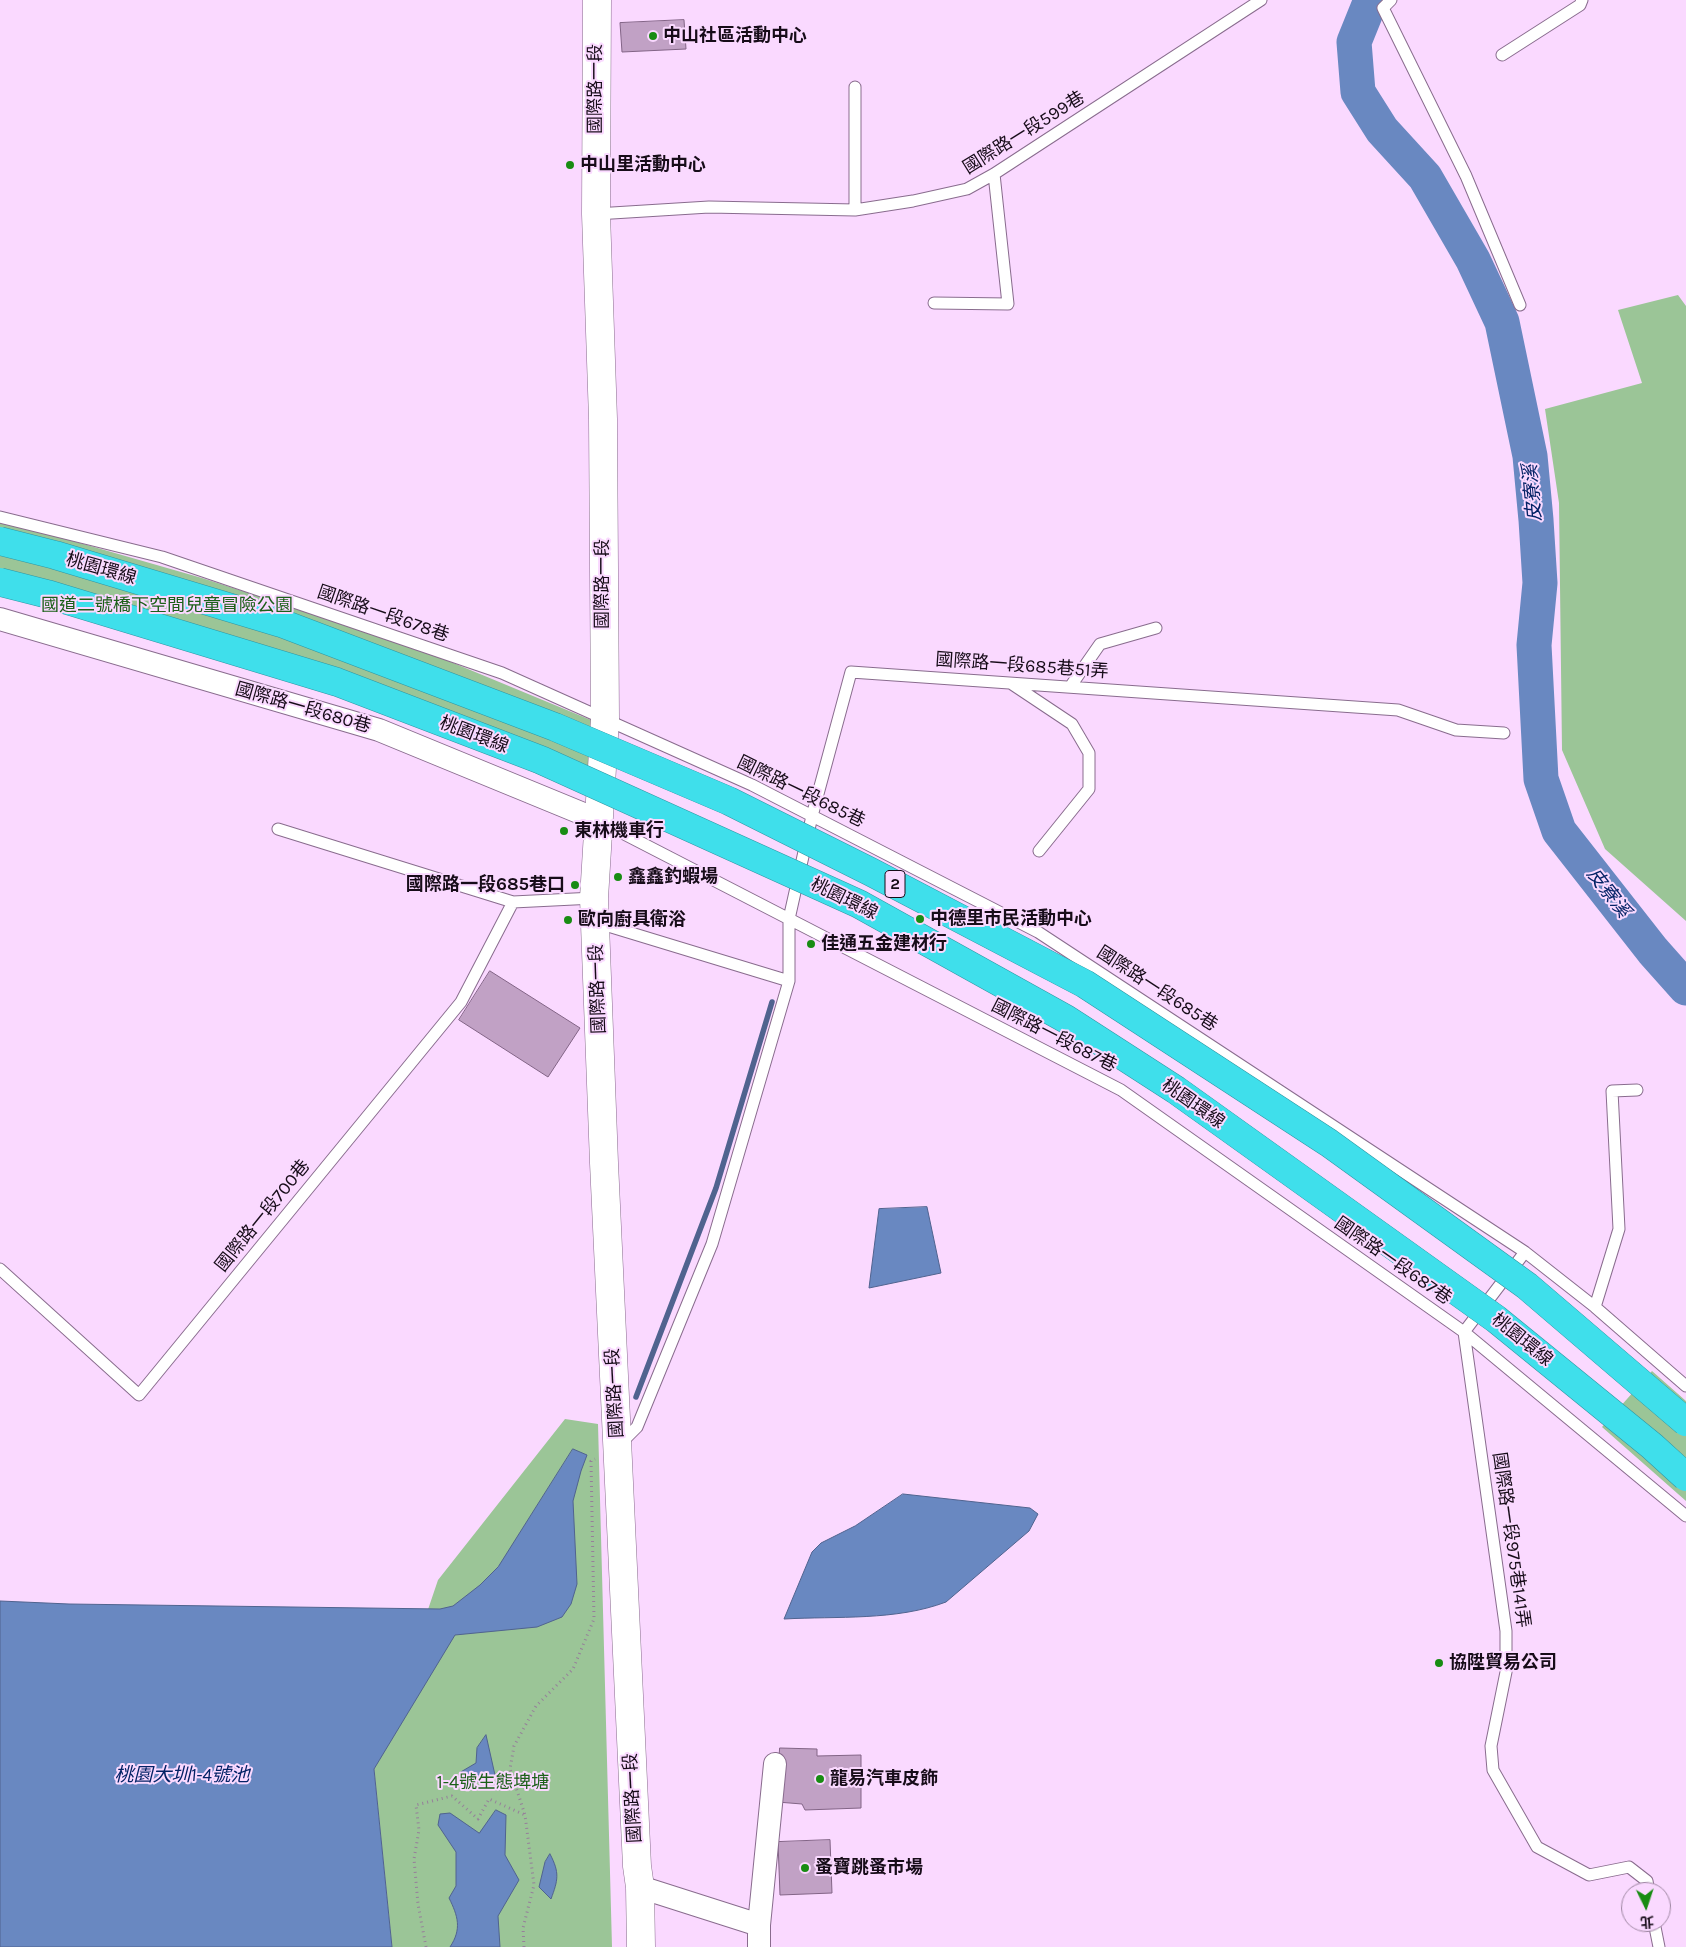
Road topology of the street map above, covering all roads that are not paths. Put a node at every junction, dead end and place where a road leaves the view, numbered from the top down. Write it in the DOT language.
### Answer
graph roads {
  1 [pos="597,0"];
  2 [pos="1261,0"];
  3 [pos="1391,0"];
  4 [pos="1582,0"];
  5 [pos="1502,55"];
  6 [pos="855,87"];
  7 [pos="994,174"];
  8 [pos="855,210"];
  9 [pos="596,214"];
  10 [pos="934,303"];
  11 [pos="1520,305"];
  12 [pos="0,516"];
  13 [pos="0,541"];
  14 [pos="0,582"];
  15 [pos="0,619"];
  16 [pos="1156,628"];
  17 [pos="1011,683"];
  18 [pos="1070,687"];
  19 [pos="605,719"];
  20 [pos="1504,733"];
  21 [pos="812,816"];
  22 [pos="598,820"];
  23 [pos="278,829"];
  24 [pos="1039,851"];
  25 [pos="513,902"];
  26 [pos="595,910"];
  27 [pos="789,919"];
  28 [pos="789,982"];
  29 [pos="1637,1090"];
  30 [pos="1525,1252"];
  31 [pos="0,1269"];
  32 [pos="1595,1307"];
  33 [pos="1464,1332"];
  34 [pos="1686,1386"];
  35 [pos="1686,1422"];
  36 [pos="617,1447"];
  37 [pos="1686,1477"];
  38 [pos="1686,1516"];
  39 [pos="775,1764"];
  40 [pos="1647,1882"];
  41 [pos="640,1887"];
  42 [pos="1656,1932"];
  43 [pos="759,1936"];
  44 [pos="641,1947"];
  45 [pos="1659,1947"];
  1 -- 9 [label="street, 國際路一段"];
  2 -- 7 [label="lane, 國際路一段599巷"];
  3 -- 11 [label="lane"];
  4 -- 5 [label="lane"];
  6 -- 8 [label="lane"];
  7 -- 8 [label="lane, 國際路一段599巷"];
  7 -- 10 [label="lane"];
  8 -- 9 [label="lane, 國際路一段599巷"];
  9 -- 19 [label="street, 國際路一段"];
  12 -- 19 [label="lane, 國際路一段678巷"];
  13 -- 35 [label="highway, 桃園環線 / 2, bridge"];
  14 -- 37 [label="highway, 桃園環線 / 2, bridge"];
  15 -- 22 [label="street, 國際路一段680巷"];
  16 -- 18 [label="lane"];
  17 -- 18 [label="lane, 國際路一段685巷51弄"];
  17 -- 21 [label="lane, 國際路一段685巷51弄"];
  17 -- 24 [label="lane"];
  18 -- 20 [label="lane, 國際路一段685巷51弄"];
  19 -- 21 [label="lane, 國際路一段685巷"];
  19 -- 22 [label="street, 國際路一段"];
  21 -- 27 [label="lane, 國際路一段685巷51弄"];
  21 -- 30 [label="lane, 國際路一段685巷"];
  22 -- 26 [label="street, 國際路一段"];
  22 -- 27 [label="lane, 國際路一段687巷"];
  23 -- 25 [label="lane"];
  25 -- 26 [label="lane"];
  25 -- 31 [label="lane, 國際路一段700巷"];
  26 -- 28 [label="lane"];
  26 -- 36 [label="street, 國際路一段"];
  27 -- 28 [label="lane, 國際路一段685巷51弄"];
  27 -- 33 [label="lane, 國際路一段687巷"];
  28 -- 36 [label="lane, 國際路一段685巷51弄"];
  29 -- 32 [label="lane"];
  30 -- 32 [label="lane, 國際路一段685巷"];
  30 -- 33 [label="lane"];
  32 -- 34 [label="lane, 國際路一段685巷"];
  33 -- 38 [label="lane, 國際路一段687巷"];
  33 -- 40 [label="lane, 國際路一段975巷141弄"];
  36 -- 41 [label="street, 國際路一段"];
  39 -- 43 [label="street"];
  41 -- 43 [label="street"];
  41 -- 44 [label="street, 國際路一段"];
  42 -- 45 [label="lane"];
}
